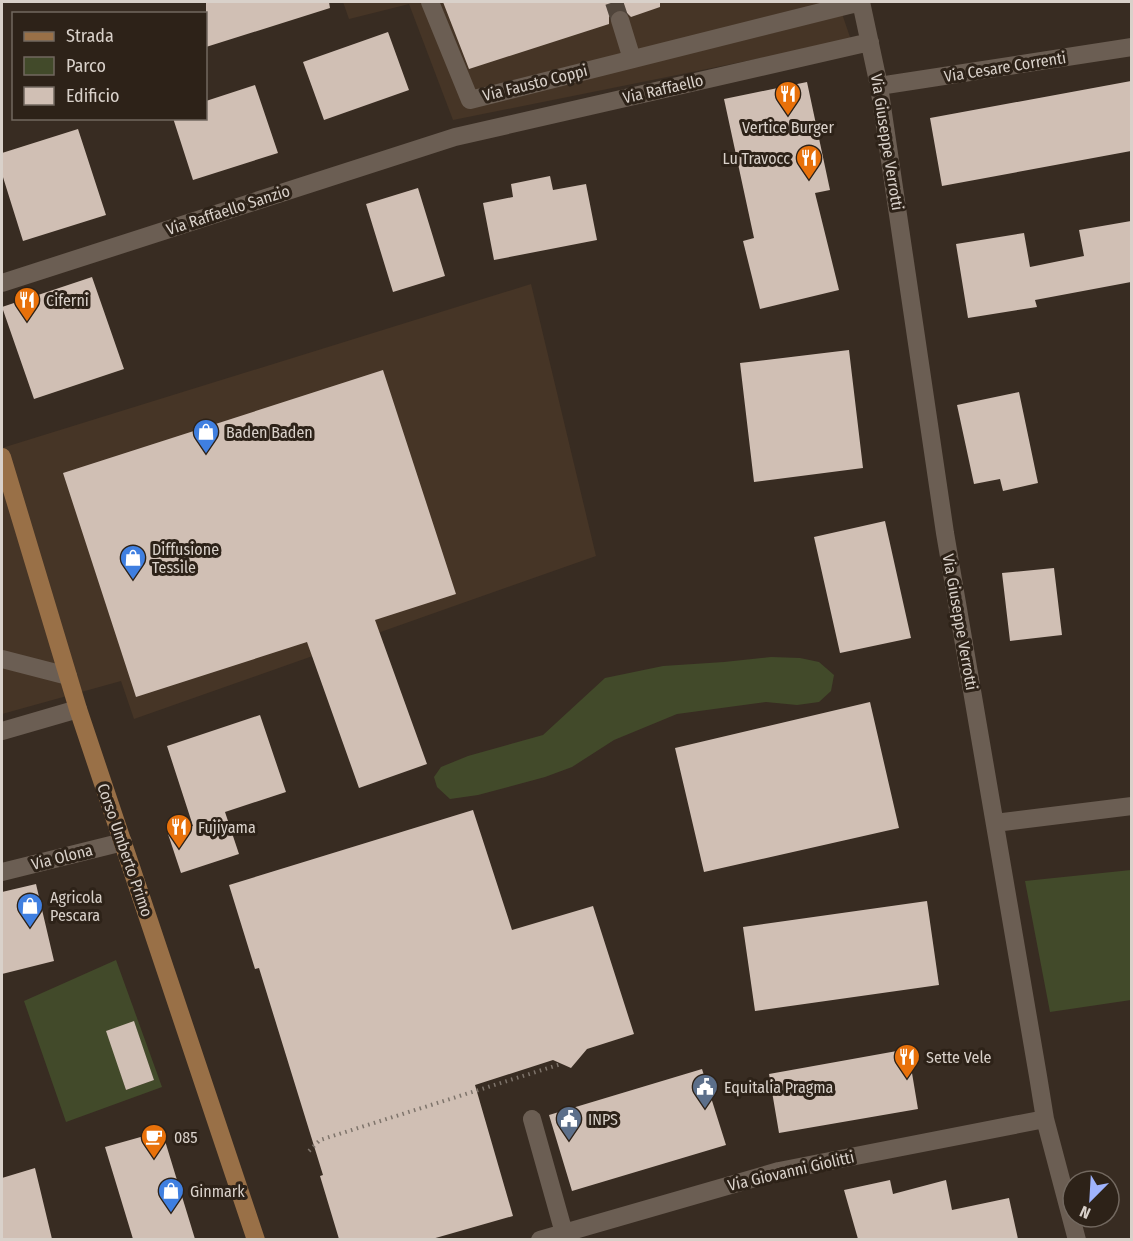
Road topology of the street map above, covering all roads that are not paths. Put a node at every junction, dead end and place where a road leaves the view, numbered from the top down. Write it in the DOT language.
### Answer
graph roads {
  1 [pos="430,2"];
  2 [pos="861,2"];
  3 [pos="620,20"];
  4 [pos="870,42"];
  5 [pos="1131,47"];
  6 [pos="632,59"];
  7 [pos="879,86"];
  8 [pos="455,137"];
  9 [pos="2,284"];
  10 [pos="2,462"];
  11 [pos="2,659"];
  12 [pos="68,676"];
  13 [pos="78,708"];
  14 [pos="2,731"];
  15 [pos="1131,806"];
  16 [pos="994,823"];
  17 [pos="123,842"];
  18 [pos="2,872"];
  19 [pos="532,1119"];
  20 [pos="1045,1119"];
  21 [pos="564,1233"];
  22 [pos="256,1239"];
  23 [pos="540,1239"];
  24 [pos="1077,1239"];
  1 -- 6 [label="street, Via Fausto Coppi"];
  2 -- 4 [label="street, Via Giuseppe Verrotti"];
  2 -- 6 [label="street, Via Fausto Coppi"];
  3 -- 6 [label="street"];
  4 -- 7 [label="street, Via Giuseppe Verrotti"];
  4 -- 8 [label="street, Via Raffaello"];
  5 -- 7 [label="street, Via Cesare Correnti"];
  7 -- 16 [label="street, Via Giuseppe Verrotti"];
  8 -- 9 [label="street, Via Raffaello Sanzio"];
  10 -- 12 [label="main road, Corso Umberto Primo"];
  11 -- 12 [label="street"];
  12 -- 13 [label="main road, Corso Umberto Primo"];
  13 -- 14 [label="street"];
  13 -- 17 [label="main road, Corso Umberto Primo"];
  15 -- 16 [label="street"];
  16 -- 20 [label="street, Via Giuseppe Verrotti"];
  17 -- 18 [label="street, Via Olona"];
  17 -- 22 [label="main road, Corso Umberto Primo"];
  19 -- 21 [label="street"];
  20 -- 21 [label="street, Via Giovanni Giolitti"];
  20 -- 24 [label="street, Via Giuseppe Verrotti"];
  21 -- 23 [label="street, Via Giovanni Giolitti"];
}
